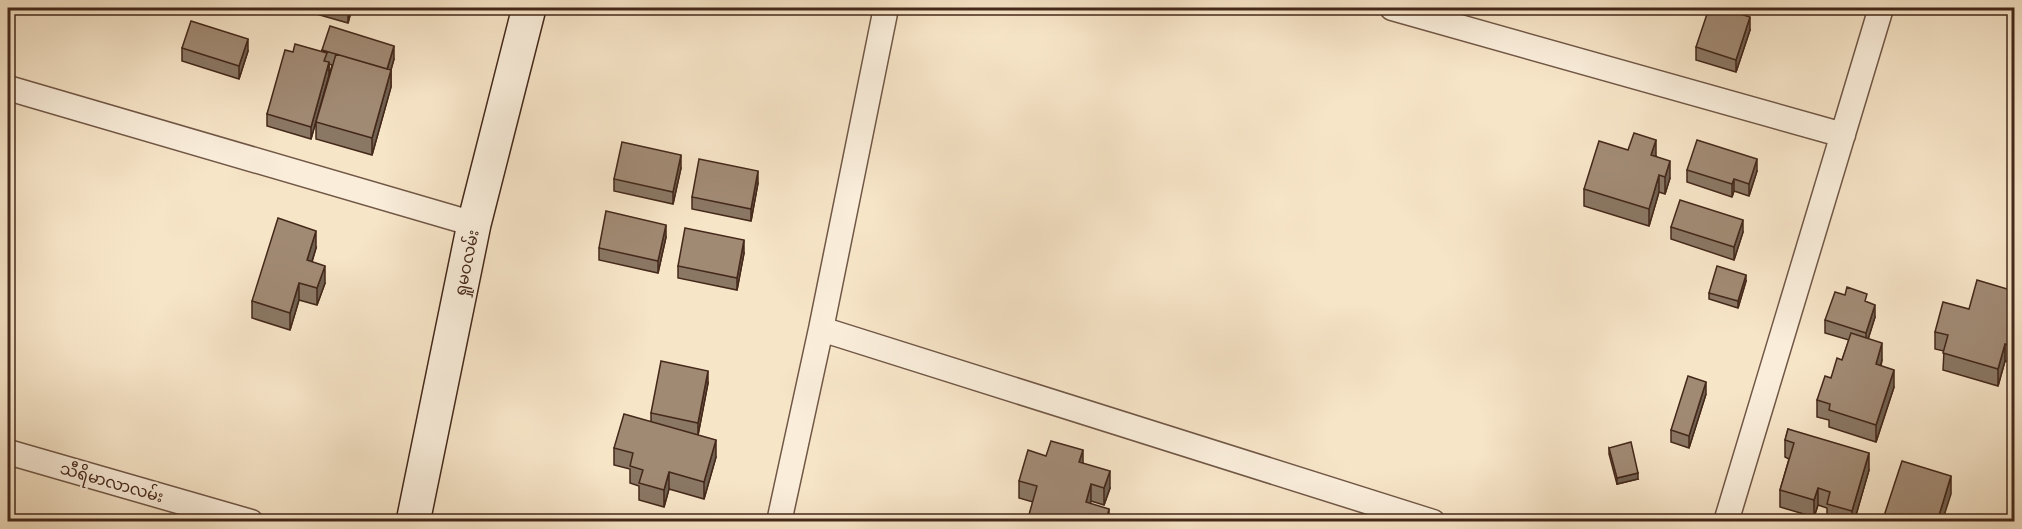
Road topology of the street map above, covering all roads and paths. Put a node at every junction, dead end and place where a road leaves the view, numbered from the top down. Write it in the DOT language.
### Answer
graph roads {
  1 [pos="529,8"];
  2 [pos="886,8"];
  3 [pos="1392,8"];
  4 [pos="1881,8"];
  5 [pos="8,88"];
  6 [pos="1843,135"];
  7 [pos="474,224"];
  8 [pos="821,329"];
  9 [pos="8,452"];
  10 [pos="251,522"];
  11 [pos="413,522"];
  12 [pos="779,522"];
  13 [pos="1433,522"];
  14 [pos="1726,522"];
  1 -- 7 [label="street, ရှုမဝလမ်း"];
  2 -- 8 [label="street"];
  3 -- 6 [label="street"];
  4 -- 6 [label="street"];
  5 -- 7 [label="street"];
  6 -- 14 [label="street"];
  7 -- 11 [label="street, ရှုမဝလမ်း"];
  8 -- 12 [label="street"];
  8 -- 13 [label="street"];
  9 -- 10 [label="street, သီရိမာလာလမ်း"];
}
